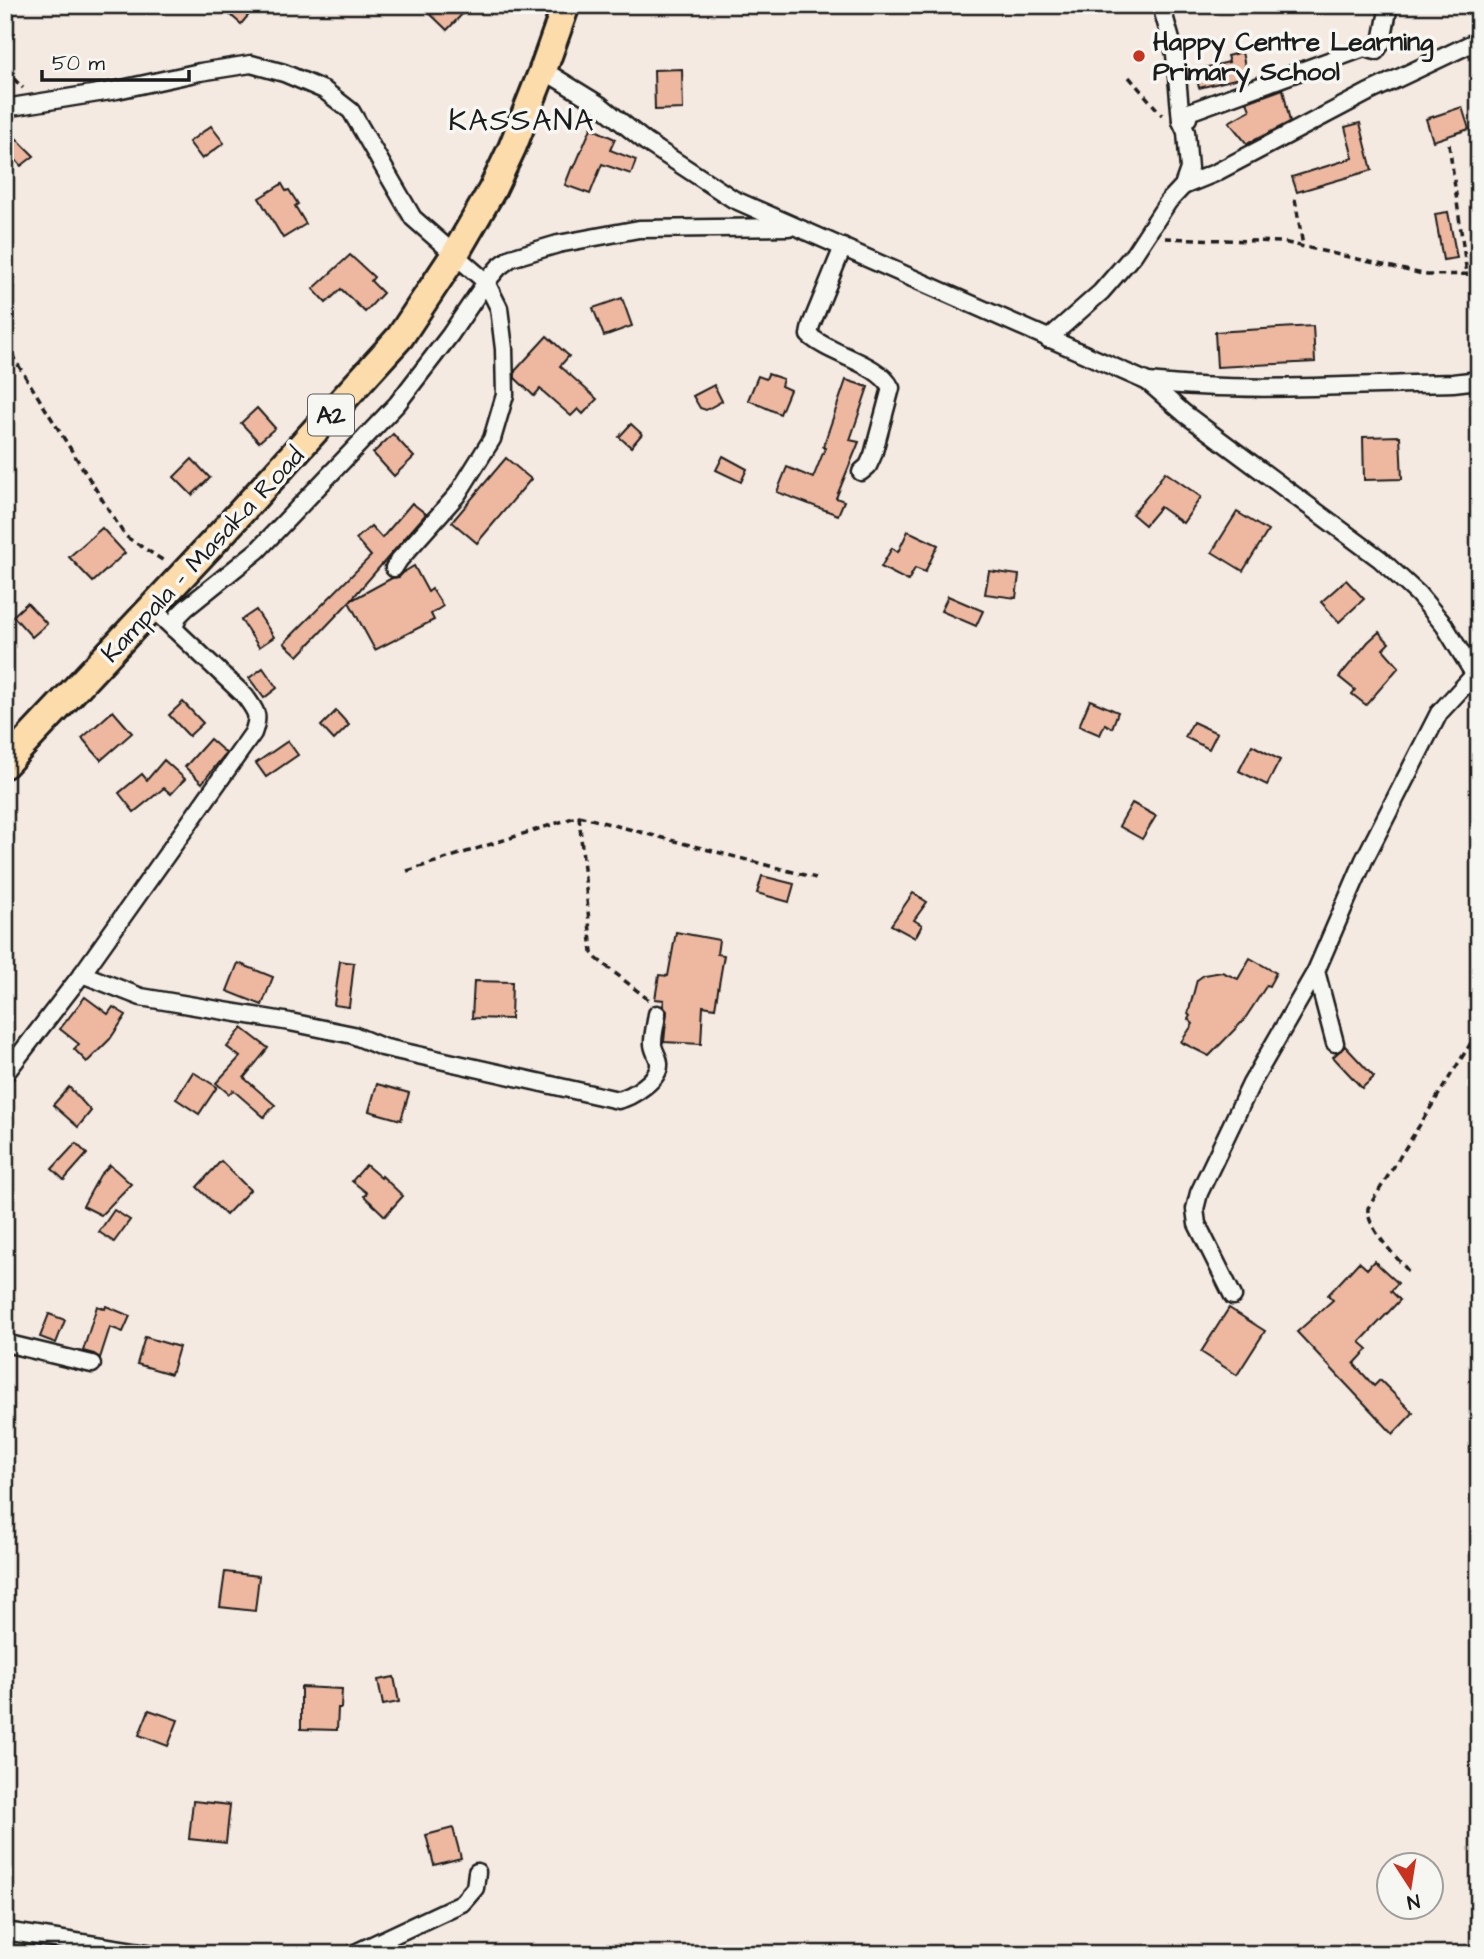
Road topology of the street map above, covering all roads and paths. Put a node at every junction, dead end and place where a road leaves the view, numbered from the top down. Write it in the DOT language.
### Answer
graph roads {
  1 [pos="566,5"];
  2 [pos="1161,5"];
  3 [pos="1389,5"];
  4 [pos="1479,40"];
  5 [pos="543,71"];
  6 [pos="1129,77"];
  7 [pos="5,107"];
  8 [pos="1162,115"];
  9 [pos="1181,121"];
  10 [pos="1449,144"];
  11 [pos="1183,186"];
  12 [pos="1295,200"];
  13 [pos="794,227"];
  14 [pos="1146,237"];
  15 [pos="1303,246"];
  16 [pos="843,247"];
  17 [pos="456,254"];
  18 [pos="1467,274"];
  19 [pos="1479,274"];
  20 [pos="486,282"];
  21 [pos="1048,339"];
  22 [pos="5,344"];
  23 [pos="1479,380"];
  24 [pos="1148,382"];
  25 [pos="861,472"];
  26 [pos="394,568"];
  27 [pos="184,572"];
  28 [pos="152,608"];
  29 [pos="174,629"];
  30 [pos="1477,678"];
  31 [pos="5,764"];
  32 [pos="579,816"];
  33 [pos="407,871"];
  34 [pos="816,878"];
  35 [pos="1316,971"];
  36 [pos="82,974"];
  37 [pos="657,1014"];
  38 [pos="1479,1030"];
  39 [pos="1335,1044"];
  40 [pos="5,1074"];
  41 [pos="1408,1271"];
  42 [pos="1233,1296"];
  43 [pos="5,1343"];
  44 [pos="92,1364"];
  45 [pos="477,1872"];
  46 [pos="5,1931"];
  47 [pos="153,1954"];
  48 [pos="353,1954"];
  1 -- 5 [label="main road, Kampala - Masaka Road / A2"];
  2 -- 9 [label="street"];
  3 -- 9 [label="street"];
  4 -- 11 [label="street"];
  5 -- 13 [label="street"];
  5 -- 17 [label="main road, Kampala - Masaka Road / A2"];
  6 -- 8 [label="path"];
  7 -- 17 [label="street"];
  9 -- 11 [label="street"];
  10 -- 18 [label="path"];
  11 -- 14 [label="street"];
  12 -- 15 [label="path"];
  13 -- 16 [label="street"];
  13 -- 20 [label="street"];
  14 -- 15 [label="path"];
  14 -- 21 [label="street"];
  15 -- 18 [label="path"];
  16 -- 21 [label="street"];
  16 -- 25 [label="street"];
  17 -- 20 [label="street"];
  17 -- 27 [label="main road, Kampala - Masaka Road / A2"];
  18 -- 19 [label="path"];
  20 -- 26 [label="street"];
  20 -- 29 [label="street"];
  21 -- 24 [label="street"];
  22 -- 27 [label="path"];
  23 -- 24 [label="street"];
  24 -- 30 [label="street"];
  27 -- 28 [label="main road, Kampala - Masaka Road / A2"];
  28 -- 29 [label="street"];
  28 -- 31 [label="main road, Kampala - Masaka Road / A2"];
  29 -- 36 [label="street"];
  30 -- 35 [label="street"];
  32 -- 33 [label="path"];
  32 -- 34 [label="path"];
  32 -- 37 [label="path"];
  35 -- 39 [label="street"];
  35 -- 42 [label="street"];
  36 -- 37 [label="street"];
  36 -- 40 [label="street"];
  38 -- 41 [label="path"];
  43 -- 44 [label="street"];
  45 -- 48 [label="street"];
  46 -- 47 [label="street"];
}
